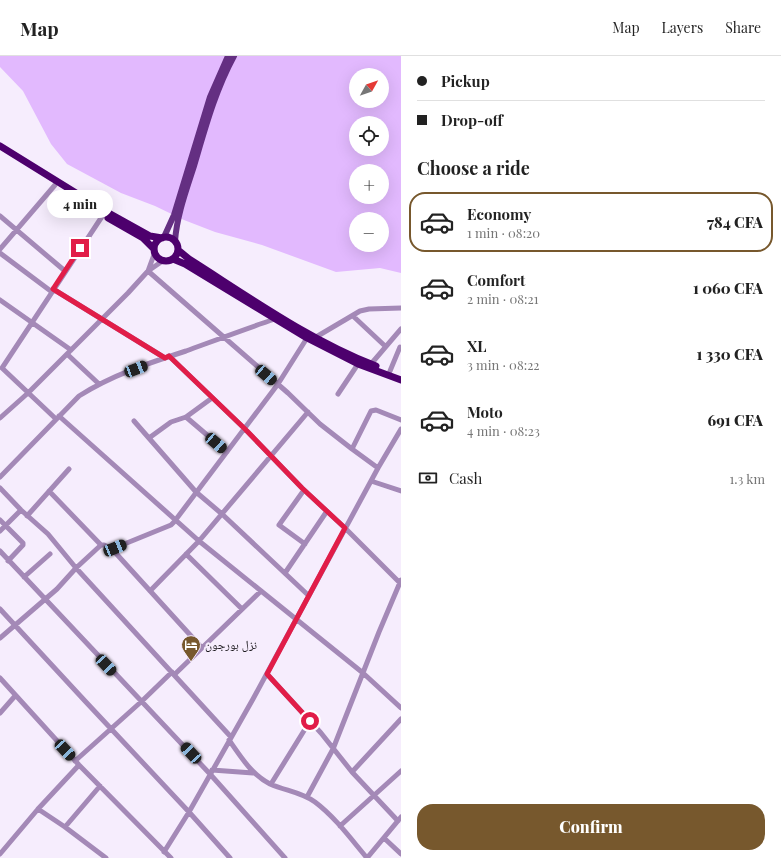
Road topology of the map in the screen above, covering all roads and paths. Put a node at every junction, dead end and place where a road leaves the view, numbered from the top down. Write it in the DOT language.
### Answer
graph roads {
  1 [pos="228,56"];
  2 [pos="234,56"];
  3 [pos="0,146"];
  4 [pos="0,152"];
  5 [pos="55,185"];
  6 [pos="103,215"];
  7 [pos="0,216"];
  8 [pos="17,230"];
  9 [pos="163,238"];
  10 [pos="175,241"];
  11 [pos="0,249"];
  12 [pos="154,250"];
  13 [pos="178,250"];
  14 [pos="0,254"];
  15 [pos="173,259"];
  16 [pos="164,260"];
  17 [pos="65,271"];
  18 [pos="148,271"];
  19 [pos="52,290"];
  20 [pos="0,300"];
  21 [pos="401,308"];
  22 [pos="353,316"];
  23 [pos="102,319"];
  24 [pos="275,319"];
  25 [pos="32,322"];
  26 [pos="401,329"];
  27 [pos="223,337"];
  28 [pos="316,337"];
  29 [pos="307,338"];
  30 [pos="391,340"];
  31 [pos="385,346"];
  32 [pos="400,347"];
  33 [pos="71,350"];
  34 [pos="66,354"];
  35 [pos="167,357"];
  36 [pos="358,364"];
  37 [pos="371,364"];
  38 [pos="1,367"];
  39 [pos="390,371"];
  40 [pos="401,375"];
  41 [pos="401,380"];
  42 [pos="99,384"];
  43 [pos="278,384"];
  44 [pos="28,393"];
  45 [pos="338,394"];
  46 [pos="212,398"];
  47 [pos="308,412"];
  48 [pos="186,416"];
  49 [pos="58,417"];
  50 [pos="0,418"];
  51 [pos="401,420"];
  52 [pos="134,421"];
  53 [pos="245,429"];
  54 [pos="401,429"];
  55 [pos="149,438"];
  56 [pos="352,449"];
  57 [pos="227,452"];
  58 [pos="271,456"];
  59 [pos="378,468"];
  60 [pos="69,469"];
  61 [pos="0,477"];
  62 [pos="371,481"];
  63 [pos="0,488"];
  64 [pos="304,490"];
  65 [pos="49,491"];
  66 [pos="401,491"];
  67 [pos="196,492"];
  68 [pos="21,510"];
  69 [pos="327,511"];
  70 [pos="222,514"];
  71 [pos="27,516"];
  72 [pos="0,520"];
  73 [pos="176,520"];
  74 [pos="6,526"];
  75 [pos="345,528"];
  76 [pos="0,531"];
  77 [pos="199,540"];
  78 [pos="305,544"];
  79 [pos="101,545"];
  80 [pos="112,549"];
  81 [pos="0,552"];
  82 [pos="50,554"];
  83 [pos="186,554"];
  84 [pos="8,560"];
  85 [pos="76,568"];
  86 [pos="285,573"];
  87 [pos="24,577"];
  88 [pos="401,582"];
  89 [pos="150,591"];
  90 [pos="261,591"];
  91 [pos="308,595"];
  92 [pos="45,599"];
  93 [pos="0,609"];
  94 [pos="242,609"];
  95 [pos="295,619"];
  96 [pos="15,625"];
  97 [pos="0,638"];
  98 [pos="202,648"];
  99 [pos="363,673"];
  100 [pos="173,674"];
  101 [pos="267,674"];
  102 [pos="0,678"];
  103 [pos="16,696"];
  104 [pos="142,701"];
  105 [pos="401,708"];
  106 [pos="0,713"];
  107 [pos="401,719"];
  108 [pos="310,721"];
  109 [pos="111,729"];
  110 [pos="230,739"];
  111 [pos="333,748"];
  112 [pos="77,763"];
  113 [pos="401,771"];
  114 [pos="211,772"];
  115 [pos="352,772"];
  116 [pos="253,773"];
  117 [pos="271,784"];
  118 [pos="100,786"];
  119 [pos="374,796"];
  120 [pos="307,797"];
  121 [pos="38,809"];
  122 [pos="190,812"];
  123 [pos="399,819"];
  124 [pos="340,826"];
  125 [pos="65,827"];
  126 [pos="384,838"];
  127 [pos="164,852"];
  128 [pos="0,854"];
  129 [pos="401,854"];
  130 [pos="106,858"];
  131 [pos="170,858"];
  132 [pos="230,858"];
  133 [pos="285,858"];
  134 [pos="367,858"];
  1 -- 9 [label="main road"];
  2 -- 10 [label="main road"];
  3 -- 9 [label="highway"];
  4 -- 5 [label="highway"];
  5 -- 6 [label="highway"];
  5 -- 8 [label="street"];
  6 -- 12 [label="highway"];
  6 -- 17 [label="street"];
  7 -- 8 [label="street"];
  8 -- 11 [label="street"];
  8 -- 17 [label="street"];
  9 -- 10 [label="highway"];
  9 -- 12 [label="highway"];
  10 -- 13 [label="highway"];
  12 -- 16 [label="highway"];
  12 -- 18 [label="street"];
  13 -- 15 [label="highway"];
  13 -- 28 [label="highway"];
  14 -- 19 [label="street"];
  15 -- 16 [label="highway"];
  15 -- 24 [label="highway"];
  16 -- 18 [label="street"];
  17 -- 19 [label="street"];
  18 -- 23 [label="street"];
  18 -- 27 [label="street"];
  19 -- 23 [label="street"];
  19 -- 25 [label="street"];
  20 -- 25 [label="street"];
  21 -- 22 [label="street"];
  22 -- 28 [label="street"];
  22 -- 31 [label="street"];
  23 -- 33 [label="street"];
  23 -- 35 [label="street"];
  24 -- 27 [label="street"];
  24 -- 29 [label="highway"];
  25 -- 33 [label="street"];
  25 -- 38 [label="street"];
  26 -- 30 [label="street"];
  27 -- 35 [label="street"];
  27 -- 43 [label="street"];
  28 -- 37 [label="highway"];
  29 -- 36 [label="highway"];
  29 -- 43 [label="street"];
  30 -- 31 [label="street"];
  30 -- 32 [label="street"];
  31 -- 37 [label="street"];
  32 -- 39 [label="street"];
  33 -- 34 [label="street"];
  34 -- 42 [label="street"];
  34 -- 44 [label="street"];
  35 -- 42 [label="street"];
  35 -- 46 [label="street"];
  36 -- 41 [label="highway"];
  36 -- 45 [label="street"];
  37 -- 39 [label="highway"];
  38 -- 44 [label="street"];
  39 -- 40 [label="highway"];
  42 -- 49 [label="street"];
  43 -- 47 [label="street"];
  43 -- 53 [label="street"];
  44 -- 49 [label="street"];
  44 -- 50 [label="street"];
  46 -- 48 [label="street"];
  46 -- 53 [label="street"];
  47 -- 56 [label="street"];
  47 -- 58 [label="street"];
  48 -- 55 [label="street"];
  48 -- 57 [label="street"];
  49 -- 61 [label="street"];
  49 -- 73 [label="street"];
  51 -- 56 [label="street"];
  52 -- 55 [label="street"];
  53 -- 57 [label="street"];
  53 -- 58 [label="street"];
  54 -- 59 [label="street"];
  55 -- 67 [label="street"];
  56 -- 59 [label="street"];
  57 -- 67 [label="street"];
  58 -- 64 [label="street"];
  58 -- 70 [label="street"];
  59 -- 62 [label="street"];
  60 -- 65 [label="street"];
  62 -- 66 [label="street"];
  62 -- 75 [label="street"];
  63 -- 68 [label="street"];
  64 -- 69 [label="street"];
  64 -- 78 [label="street"];
  65 -- 71 [label="street"];
  65 -- 79 [label="street"];
  67 -- 70 [label="street"];
  67 -- 73 [label="street"];
  68 -- 71 [label="street"];
  68 -- 74 [label="street"];
  69 -- 75 [label="street"];
  69 -- 78 [label="street"];
  70 -- 77 [label="street"];
  70 -- 86 [label="street"];
  71 -- 85 [label="street"];
  72 -- 74 [label="street"];
  73 -- 77 [label="street"];
  73 -- 80 [label="street"];
  74 -- 76 [label="street"];
  74 -- 84 [label="street"];
  75 -- 88 [label="street"];
  75 -- 91 [label="street"];
  77 -- 83 [label="street"];
  77 -- 90 [label="street"];
  78 -- 86 [label="street"];
  79 -- 80 [label="street"];
  79 -- 85 [label="street"];
  80 -- 89 [label="street"];
  81 -- 84 [label="street"];
  82 -- 87 [label="street"];
  83 -- 89 [label="street"];
  83 -- 94 [label="street"];
  84 -- 87 [label="street"];
  85 -- 92 [label="street"];
  85 -- 100 [label="street"];
  86 -- 91 [label="street"];
  87 -- 92 [label="street"];
  88 -- 99 [label="street"];
  89 -- 98 [label="street"];
  90 -- 94 [label="street"];
  90 -- 95 [label="street"];
  91 -- 95 [label="street"];
  92 -- 96 [label="street"];
  92 -- 104 [label="street"];
  93 -- 96 [label="street"];
  94 -- 98 [label="street"];
  95 -- 99 [label="street"];
  95 -- 101 [label="street"];
  96 -- 97 [label="street"];
  96 -- 109 [label="street"];
  98 -- 100 [label="street"];
  99 -- 105 [label="street"];
  99 -- 111 [label="street"];
  100 -- 104 [label="street"];
  100 -- 110 [label="street"];
  101 -- 108 [label="street"];
  101 -- 110 [label="street"];
  102 -- 103 [label="street"];
  103 -- 106 [label="street"];
  103 -- 112 [label="street"];
  104 -- 109 [label="street"];
  104 -- 114 [label="street"];
  107 -- 115 [label="street"];
  108 -- 111 [label="street"];
  108 -- 117 [label="street"];
  109 -- 112 [label="street"];
  109 -- 122 [label="street"];
  110 -- 114 [label="street"];
  110 -- 116 [label="street"];
  111 -- 115 [label="street"];
  111 -- 120 [label="street"];
  112 -- 118 [label="street"];
  112 -- 121 [label="street"];
  113 -- 119 [label="street"];
  114 -- 116 [label="street"];
  114 -- 122 [label="street"];
  114 -- 133 [label="street"];
  115 -- 119 [label="street"];
  116 -- 117 [label="street"];
  117 -- 120 [label="street"];
  118 -- 125 [label="street"];
  118 -- 127 [label="street"];
  119 -- 123 [label="street"];
  119 -- 124 [label="street"];
  120 -- 124 [label="street"];
  121 -- 125 [label="street"];
  121 -- 128 [label="street"];
  122 -- 127 [label="street"];
  122 -- 132 [label="street"];
  123 -- 126 [label="street"];
  124 -- 134 [label="street"];
  125 -- 130 [label="street"];
  126 -- 129 [label="street"];
  126 -- 134 [label="street"];
  127 -- 131 [label="street"];
}
